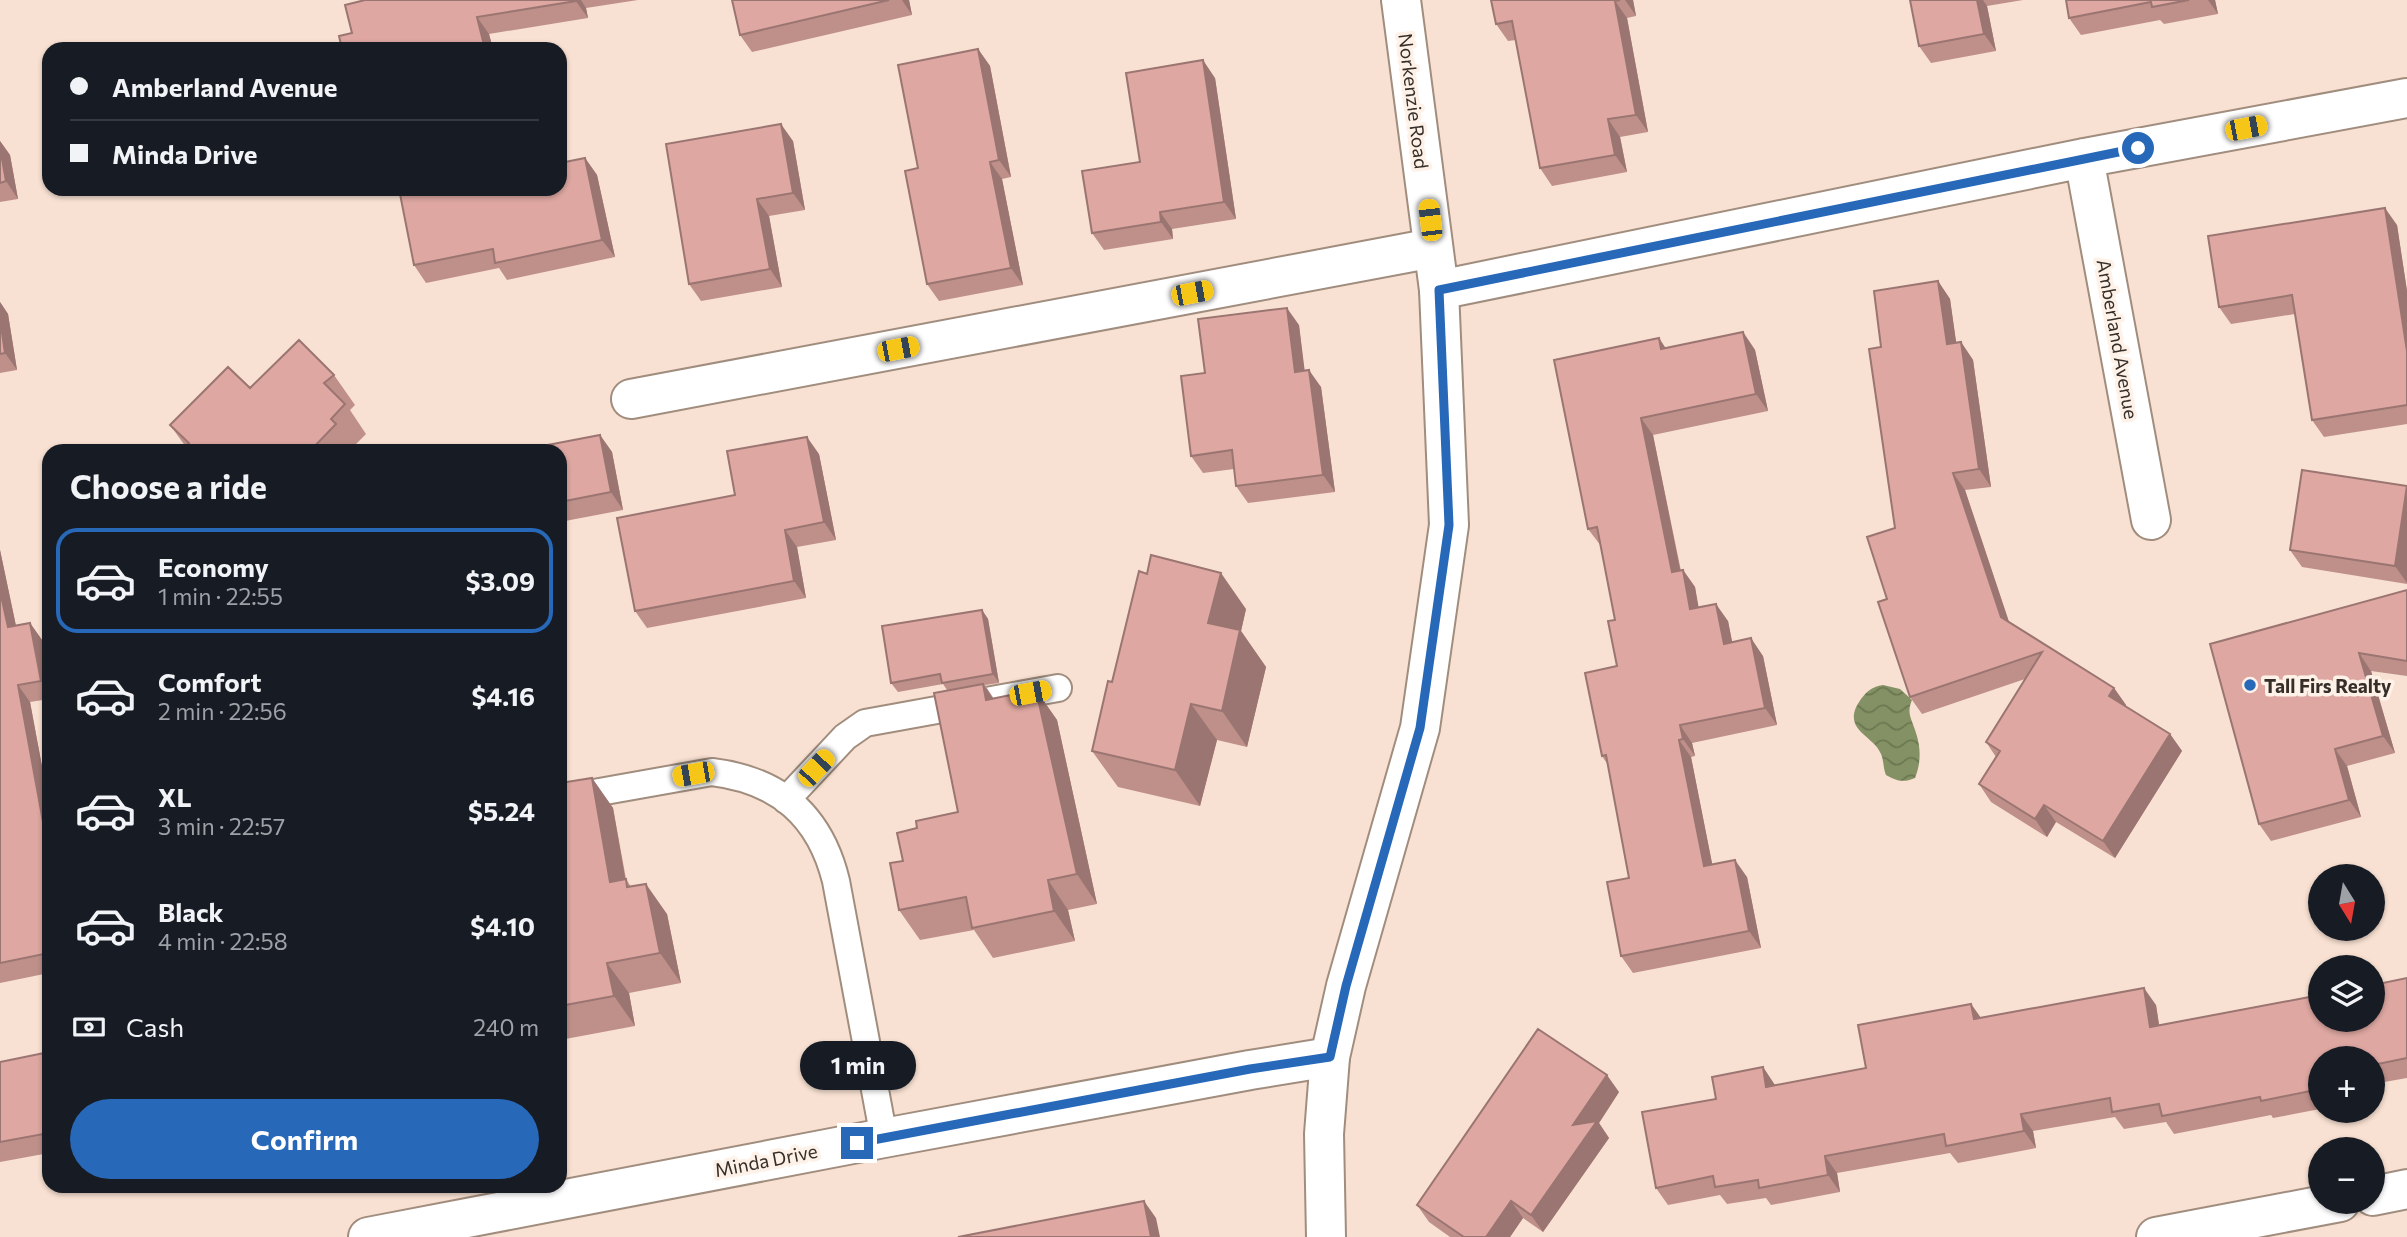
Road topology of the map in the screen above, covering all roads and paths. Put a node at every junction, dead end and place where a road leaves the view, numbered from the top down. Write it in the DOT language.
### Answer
graph roads {
  1 [pos="1401,0"];
  2 [pos="2407,98"];
  3 [pos="2084,158"];
  4 [pos="1433,248"];
  5 [pos="1439,290"];
  6 [pos="631,399"];
  7 [pos="2151,520"];
  8 [pos="1058,688"];
  9 [pos="567,798"];
  10 [pos="786,800"];
  11 [pos="1330,1057"];
  12 [pos="884,1138"];
  13 [pos="2407,1189"];
  14 [pos="2385,1194"];
  15 [pos="2308,1208"];
  16 [pos="368,1237"];
  17 [pos="1326,1237"];
  18 [pos="2156,1237"];
  1 -- 4 [label="street, Norkenzie Road"];
  2 -- 3 [label="street"];
  3 -- 5 [label="street"];
  3 -- 7 [label="street, Amberland Avenue"];
  4 -- 5 [label="street, Norkenzie Road"];
  4 -- 6 [label="street"];
  5 -- 11 [label="street, Norkenzie Road"];
  8 -- 10 [label="lane"];
  9 -- 10 [label="lane"];
  10 -- 12 [label="lane"];
  11 -- 12 [label="street, Minda Drive"];
  11 -- 17 [label="street, Norkenzie Road"];
  12 -- 16 [label="street, Minda Drive"];
  13 -- 14 [label="street"];
  15 -- 18 [label="street"];
}
